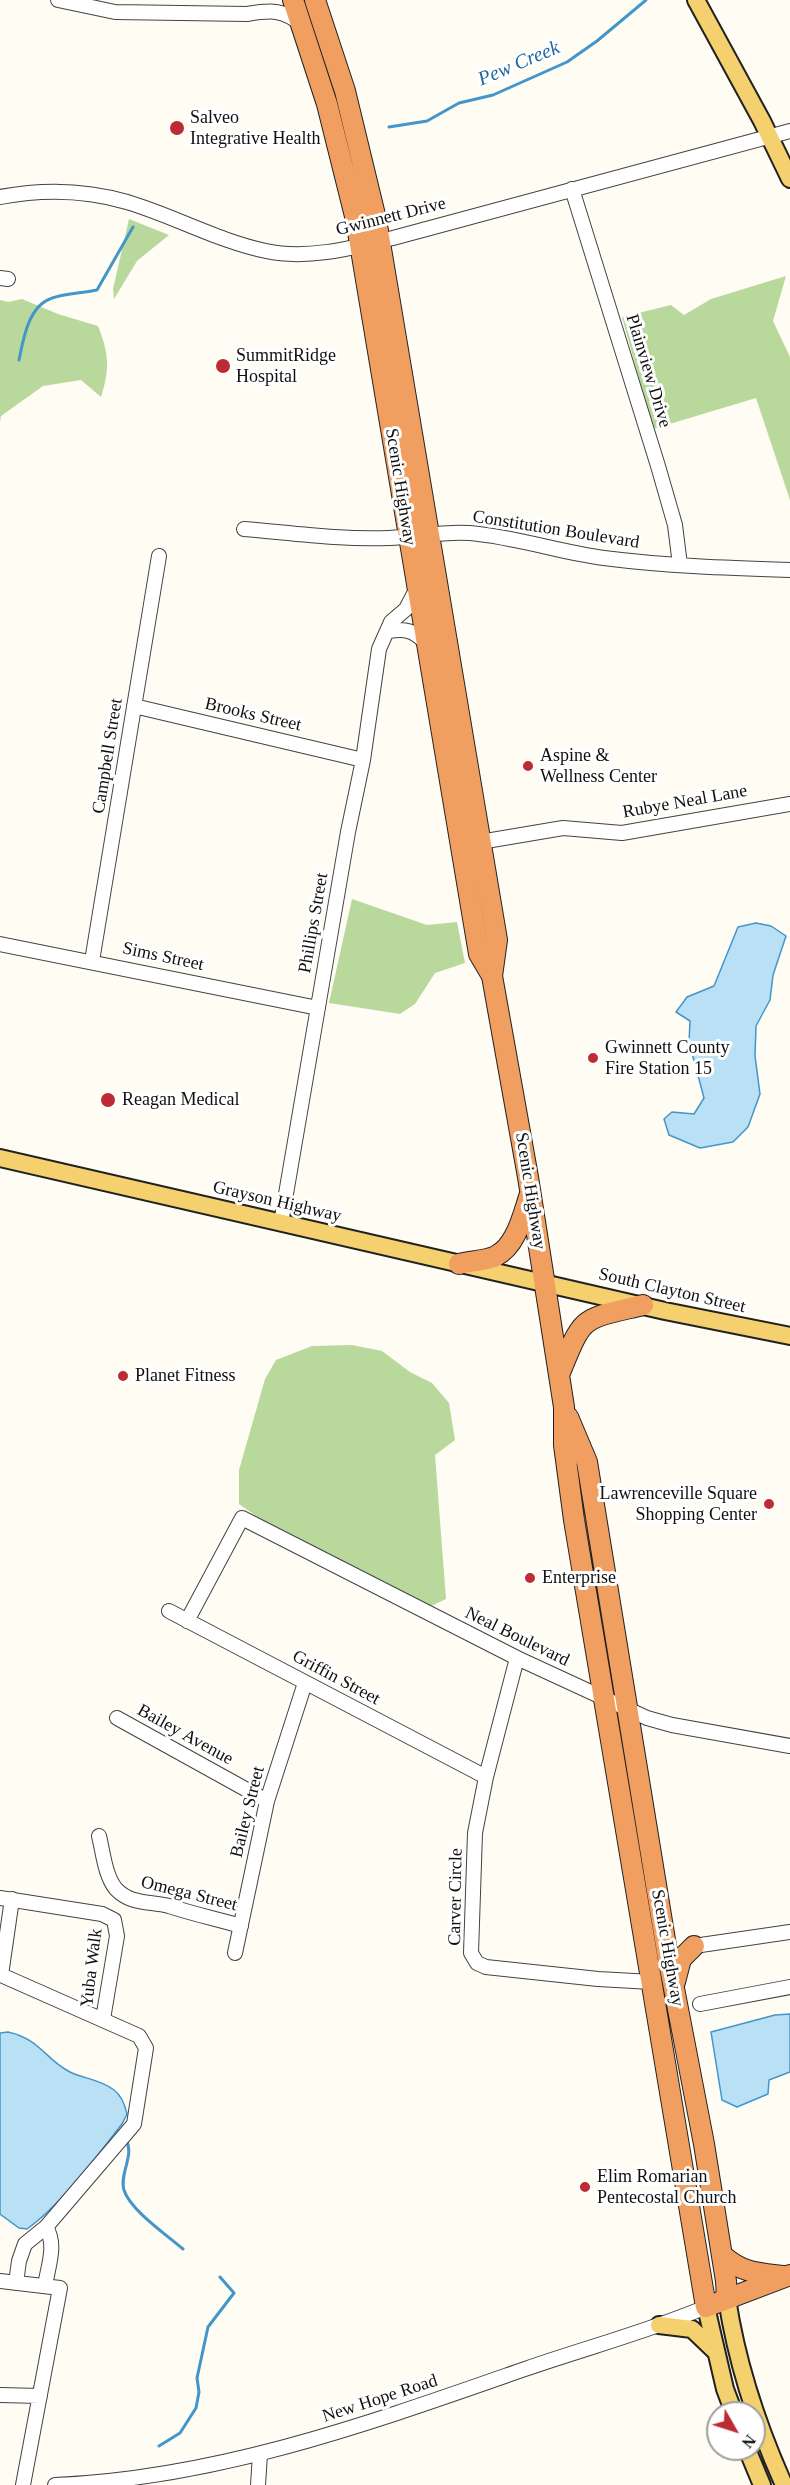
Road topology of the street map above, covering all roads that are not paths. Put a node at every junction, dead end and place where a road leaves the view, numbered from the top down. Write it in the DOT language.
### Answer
graph roads {
  1 [pos="293,0"];
  2 [pos="315,0"];
  3 [pos="696,0"];
  4 [pos="64,1"];
  5 [pos="273,5"];
  6 [pos="302,25"];
  7 [pos="790,131"];
  8 [pos="771,138"];
  9 [pos="790,179"];
  10 [pos="572,189"];
  11 [pos="0,196"];
  12 [pos="370,243"];
  13 [pos="244,529"];
  14 [pos="418,534"];
  15 [pos="159,556"];
  16 [pos="680,565"];
  17 [pos="790,570"];
  18 [pos="417,588"];
  19 [pos="388,632"];
  20 [pos="426,643"];
  21 [pos="134,706"];
  22 [pos="363,760"];
  23 [pos="790,804"];
  24 [pos="480,842"];
  25 [pos="460,846"];
  26 [pos="0,944"];
  27 [pos="92,961"];
  28 [pos="492,976"];
  29 [pos="318,1008"];
  30 [pos="0,1158"];
  31 [pos="531,1191"];
  32 [pos="281,1224"];
  33 [pos="459,1263"];
  34 [pos="545,1283"];
  35 [pos="643,1305"];
  36 [pos="790,1336"];
  37 [pos="559,1376"];
  38 [pos="564,1407"];
  39 [pos="169,1611"];
  40 [pos="187,1621"];
  41 [pos="517,1658"];
  42 [pos="305,1683"];
  43 [pos="603,1697"];
  44 [pos="626,1708"];
  45 [pos="117,1718"];
  46 [pos="790,1746"];
  47 [pos="486,1777"];
  48 [pos="267,1801"];
  49 [pos="99,1836"];
  50 [pos="6,1899"];
  51 [pos="241,1926"];
  52 [pos="790,1932"];
  53 [pos="664,1933"];
  54 [pos="694,1946"];
  55 [pos="234,1953"];
  56 [pos="652,1982"];
  57 [pos="674,1988"];
  58 [pos="790,1988"];
  59 [pos="699,2004"];
  60 [pos="103,2019"];
  61 [pos="46,2227"];
  62 [pos="722,2255"];
  63 [pos="788,2276"];
  64 [pos="0,2281"];
  65 [pos="16,2283"];
  66 [pos="45,2286"];
  67 [pos="727,2299"];
  68 [pos="706,2307"];
  69 [pos="659,2325"];
  70 [pos="716,2352"];
  71 [pos="0,2395"];
  72 [pos="40,2396"];
  73 [pos="730,2401"];
  74 [pos="260,2454"];
  75 [pos="752,2461"];
  76 [pos="136,2481"];
  77 [pos="23,2485"];
  78 [pos="55,2485"];
  79 [pos="258,2485"];
  80 [pos="762,2485"];
  81 [pos="783,2485"];
  1 -- 6 [label="highway, Scenic Highway"];
  2 -- 12 [label="highway, Scenic Highway"];
  3 -- 8 [label="main road"];
  4 -- 5 [label="street"];
  5 -- 6 [label="street"];
  6 -- 12 [label="highway, Scenic Highway"];
  7 -- 8 [label="street, Gwinnett Drive"];
  8 -- 9 [label="main road"];
  8 -- 10 [label="street, Gwinnett Drive"];
  10 -- 12 [label="street, Gwinnett Drive"];
  10 -- 16 [label="street, Plainview Drive"];
  11 -- 12 [label="street, Gwinnett Drive"];
  12 -- 14 [label="highway, Scenic Highway"];
  13 -- 14 [label="street, Constitution Boulevard"];
  14 -- 16 [label="street, Constitution Boulevard"];
  14 -- 18 [label="highway, Scenic Highway"];
  14 -- 24 [label="highway, Scenic Highway"];
  15 -- 21 [label="street, Campbell Street"];
  16 -- 17 [label="street, Constitution Boulevard"];
  18 -- 19 [label="street, Phillips Street"];
  18 -- 20 [label="highway, Scenic Highway"];
  19 -- 20 [label="street"];
  19 -- 22 [label="street, Phillips Street"];
  20 -- 25 [label="highway, Scenic Highway"];
  21 -- 22 [label="street, Brooks Street"];
  21 -- 27 [label="street, Campbell Street"];
  22 -- 29 [label="street, Phillips Street"];
  23 -- 24 [label="street, Rubye Neal Lane"];
  24 -- 25 [label="highway"];
  24 -- 28 [label="highway, Scenic Highway"];
  25 -- 28 [label="highway, Scenic Highway"];
  26 -- 27 [label="street, Sims Street"];
  27 -- 29 [label="street, Sims Street"];
  28 -- 31 [label="highway, Scenic Highway"];
  29 -- 32 [label="street, Phillips Street"];
  30 -- 32 [label="main road, Grayson Highway"];
  31 -- 33 [label="highway"];
  31 -- 34 [label="highway, Scenic Highway"];
  32 -- 33 [label="main road, Grayson Highway"];
  33 -- 34 [label="main road, Grayson Highway"];
  34 -- 35 [label="main road, South Clayton Street"];
  34 -- 37 [label="highway, Scenic Highway"];
  35 -- 36 [label="main road, South Clayton Street"];
  35 -- 37 [label="highway"];
  37 -- 38 [label="highway, Scenic Highway"];
  38 -- 43 [label="highway, Scenic Highway"];
  38 -- 44 [label="highway, Scenic Highway"];
  39 -- 40 [label="street, Griffin Street"];
  40 -- 41 [label="street, Neal Boulevard"];
  40 -- 42 [label="street, Griffin Street"];
  41 -- 43 [label="street, Neal Boulevard"];
  41 -- 47 [label="street, Carver Circle"];
  42 -- 47 [label="street, Griffin Street"];
  42 -- 48 [label="street, Bailey Street"];
  43 -- 44 [label="street, Neal Boulevard"];
  43 -- 56 [label="highway, Scenic Highway"];
  44 -- 46 [label="street, Neal Boulevard"];
  44 -- 53 [label="highway, Scenic Highway"];
  45 -- 48 [label="street, Bailey Avenue"];
  47 -- 56 [label="street, Carver Circle"];
  48 -- 51 [label="street, Bailey Street"];
  49 -- 51 [label="street, Omega Street"];
  50 -- 60 [label="street"];
  50 -- 60 [label="street, Yuba Walk"];
  51 -- 55 [label="street, Bailey Street"];
  52 -- 54 [label="street"];
  53 -- 54 [label="highway"];
  53 -- 57 [label="highway, Scenic Highway"];
  54 -- 57 [label="highway"];
  56 -- 68 [label="highway, Scenic Highway"];
  57 -- 62 [label="highway, Scenic Highway"];
  58 -- 59 [label="street"];
  60 -- 61 [label="street"];
  61 -- 65 [label="street"];
  61 -- 66 [label="street"];
  62 -- 63 [label="highway"];
  62 -- 67 [label="highway, Scenic Highway"];
  63 -- 67 [label="highway"];
  64 -- 65 [label="street"];
  65 -- 66 [label="street"];
  66 -- 72 [label="street"];
  67 -- 68 [label="highway"];
  67 -- 81 [label="main road, Scenic Highway"];
  68 -- 69 [label="street, New Hope Road"];
  68 -- 70 [label="main road, Scenic Highway"];
  69 -- 70 [label="main road"];
  69 -- 74 [label="street, New Hope Road"];
  70 -- 73 [label="main road, Scenic Highway"];
  71 -- 72 [label="street"];
  72 -- 77 [label="street"];
  74 -- 76 [label="street, New Hope Road"];
  74 -- 79 [label="street"];
  75 -- 80 [label="main road"];
  76 -- 78 [label="street, New Hope Road"];
}
